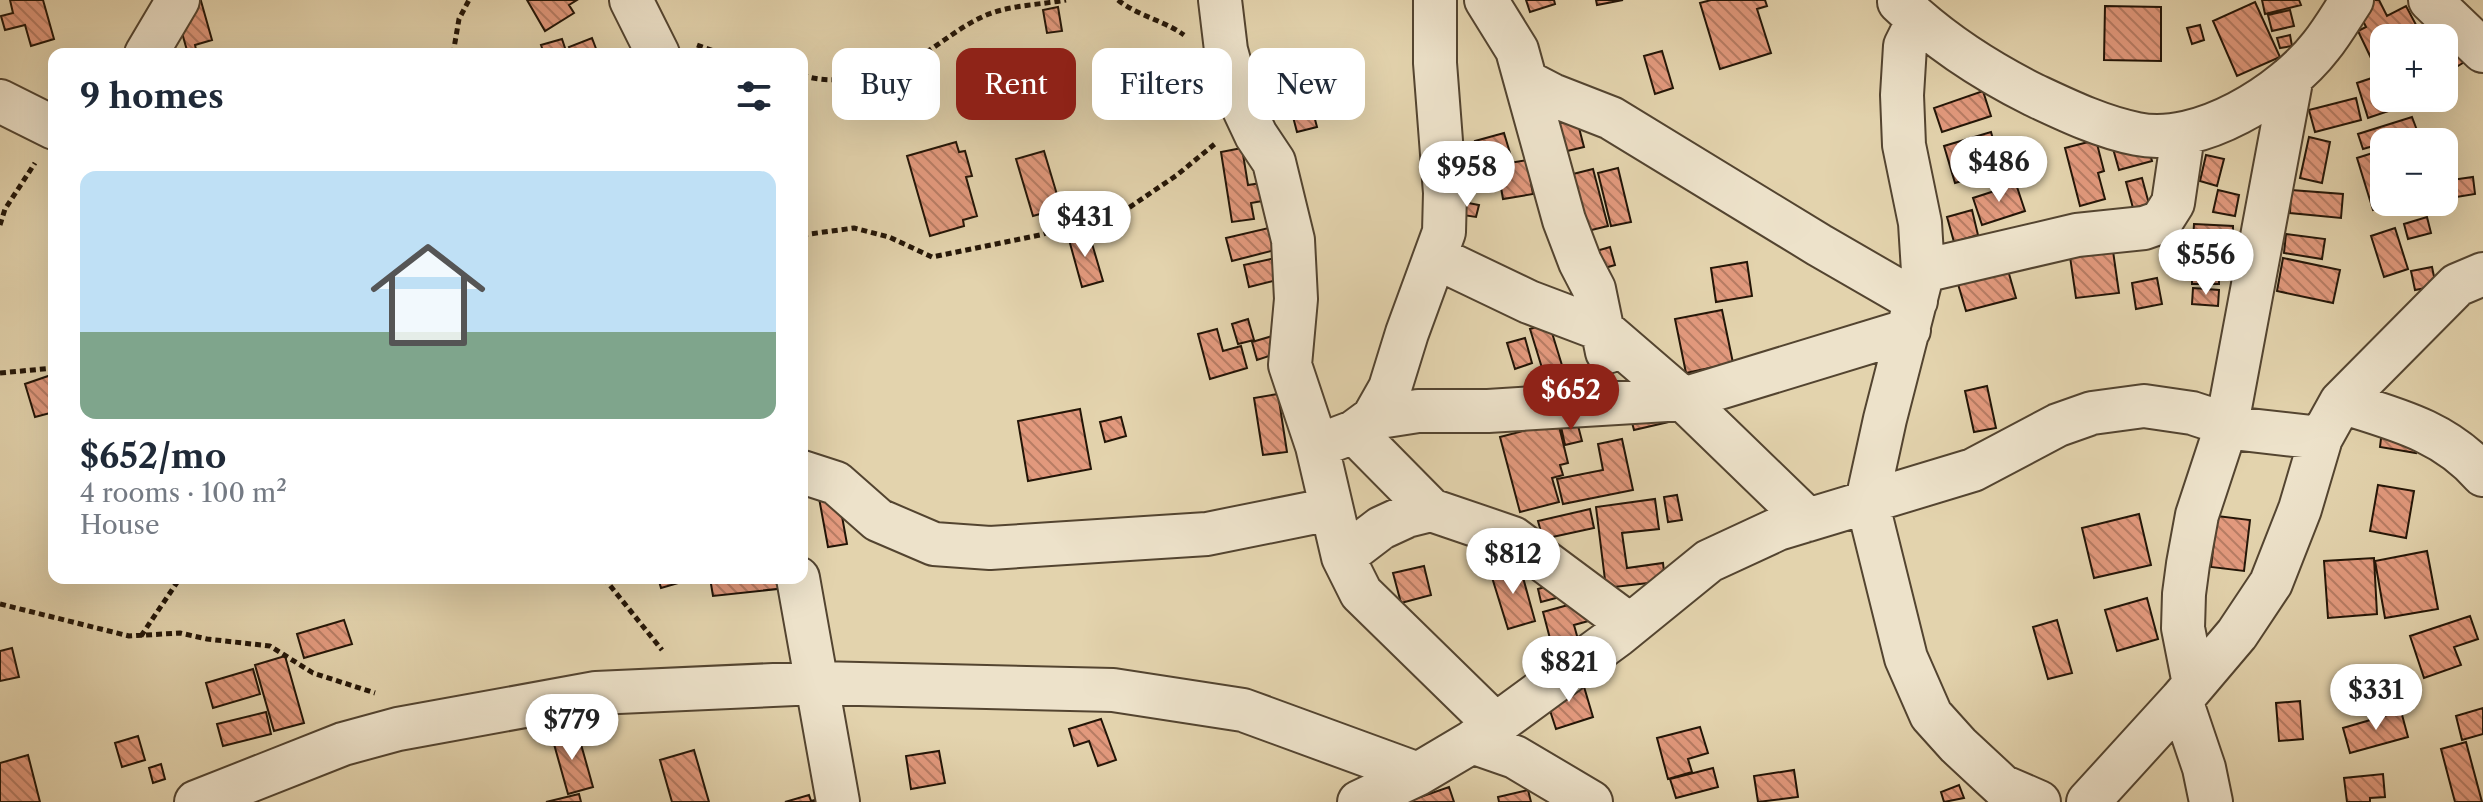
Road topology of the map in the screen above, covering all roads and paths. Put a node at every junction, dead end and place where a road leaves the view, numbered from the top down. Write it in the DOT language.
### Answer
graph roads {
  1 [pos="178,0"];
  2 [pos="469,0"];
  3 [pos="631,0"];
  4 [pos="1066,0"];
  5 [pos="1118,0"];
  6 [pos="1220,0"];
  7 [pos="1435,0"];
  8 [pos="1486,0"];
  9 [pos="2352,0"];
  10 [pos="2430,0"];
  11 [pos="1914,9"];
  12 [pos="150,48"];
  13 [pos="454,48"];
  14 [pos="655,48"];
  15 [pos="1203,48"];
  16 [pos="1226,48"];
  17 [pos="2483,51"];
  18 [pos="1232,70"];
  19 [pos="808,76"];
  20 [pos="2292,76"];
  21 [pos="1527,82"];
  22 [pos="0,101"];
  23 [pos="1247,117"];
  24 [pos="2183,135"];
  25 [pos="47,141"];
  26 [pos="0,225"];
  27 [pos="808,234"];
  28 [pos="1435,257"];
  29 [pos="2483,274"];
  30 [pos="1916,300"];
  31 [pos="1603,330"];
  32 [pos="48,369"];
  33 [pos="0,373"];
  34 [pos="1683,399"];
  35 [pos="1614,402"];
  36 [pos="2341,402"];
  37 [pos="2227,424"];
  38 [pos="1348,432"];
  39 [pos="2321,438"];
  40 [pos="2477,463"];
  41 [pos="808,474"];
  42 [pos="1867,501"];
  43 [pos="1331,509"];
  44 [pos="1431,510"];
  45 [pos="1808,520"];
  46 [pos="1343,557"];
  47 [pos="176,584"];
  48 [pos="609,584"];
  49 [pos="799,584"];
  50 [pos="0,604"];
  51 [pos="1630,625"];
  52 [pos="141,636"];
  53 [pos="817,683"];
  54 [pos="692,689"];
  55 [pos="2188,692"];
  56 [pos="438,721"];
  57 [pos="1484,733"];
  58 [pos="1418,774"];
  59 [pos="2103,797"];
  60 [pos="196,802"];
  61 [pos="838,802"];
  62 [pos="1359,802"];
  63 [pos="1591,802"];
  64 [pos="2039,802"];
  65 [pos="2211,802"];
  1 -- 12 [label="street"];
  2 -- 13 [label="path"];
  3 -- 14 [label="street"];
  4 -- 19 [label="path"];
  5 -- 15 [label="path"];
  6 -- 16 [label="street"];
  7 -- 28 [label="street"];
  8 -- 21 [label="street"];
  9 -- 20 [label="street"];
  10 -- 17 [label="street"];
  11 -- 24 [label="street"];
  11 -- 30 [label="street"];
  18 -- 23 [label="street"];
  20 -- 24 [label="street"];
  20 -- 37 [label="street"];
  21 -- 30 [label="street"];
  21 -- 31 [label="street"];
  22 -- 25 [label="street"];
  23 -- 27 [label="path"];
  23 -- 38 [label="street"];
  24 -- 30 [label="street"];
  25 -- 26 [label="path"];
  28 -- 31 [label="street"];
  28 -- 38 [label="street"];
  29 -- 36 [label="street"];
  30 -- 34 [label="street"];
  30 -- 42 [label="street"];
  31 -- 34 [label="street"];
  31 -- 35 [label="street"];
  32 -- 33 [label="path"];
  34 -- 35 [label="street"];
  34 -- 45 [label="street"];
  35 -- 38 [label="street"];
  36 -- 39 [label="street"];
  36 -- 40 [label="street"];
  37 -- 39 [label="street"];
  37 -- 42 [label="street"];
  37 -- 55 [label="street"];
  38 -- 43 [label="street"];
  38 -- 44 [label="street"];
  39 -- 55 [label="street"];
  41 -- 43 [label="street"];
  42 -- 45 [label="street"];
  42 -- 64 [label="street"];
  43 -- 46 [label="street"];
  44 -- 46 [label="street"];
  44 -- 51 [label="street"];
  45 -- 51 [label="street"];
  46 -- 57 [label="street"];
  47 -- 52 [label="path"];
  48 -- 54 [label="path"];
  49 -- 53 [label="street"];
  50 -- 52 [label="path"];
  51 -- 57 [label="street"];
  52 -- 56 [label="path"];
  53 -- 54 [label="street"];
  53 -- 58 [label="street"];
  53 -- 61 [label="street"];
  54 -- 56 [label="street"];
  55 -- 59 [label="street"];
  55 -- 65 [label="street"];
  56 -- 60 [label="street"];
  57 -- 58 [label="street"];
  57 -- 63 [label="street"];
  58 -- 62 [label="street"];
}
